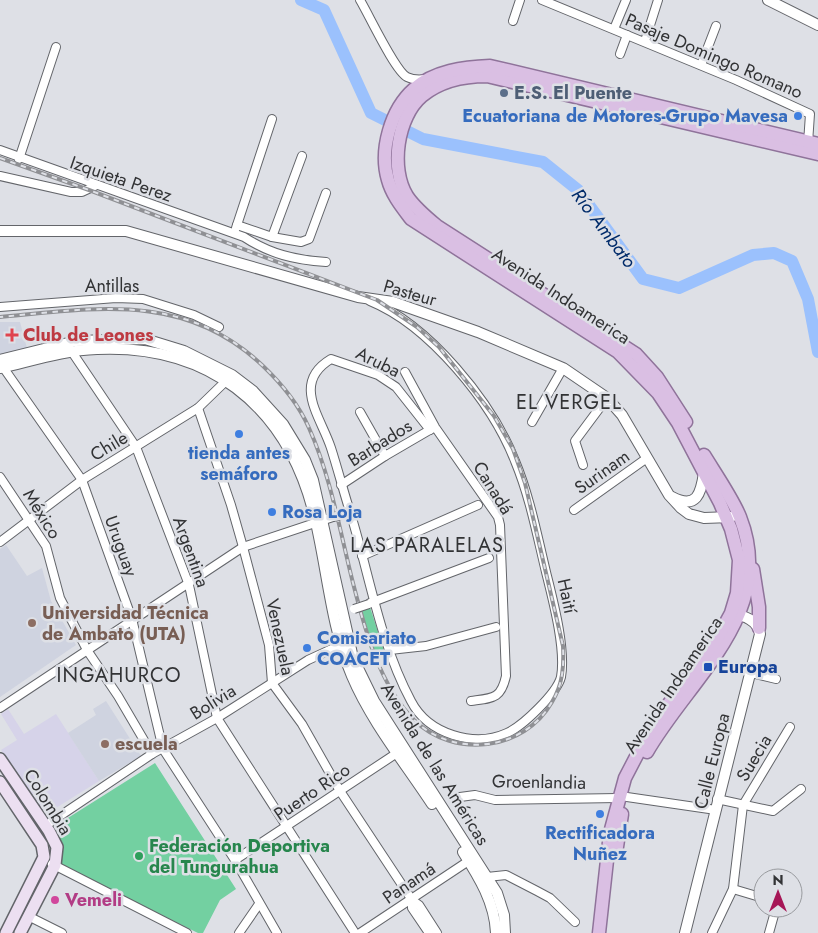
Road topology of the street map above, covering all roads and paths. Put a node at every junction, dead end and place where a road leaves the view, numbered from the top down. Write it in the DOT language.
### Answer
graph roads {
  1 [pos="360,0"];
  2 [pos="520,0"];
  3 [pos="542,0"];
  4 [pos="626,0"];
  5 [pos="658,0"];
  6 [pos="768,0"];
  7 [pos="562,4"];
  8 [pos="513,21"];
  9 [pos="818,25"];
  10 [pos="716,26"];
  11 [pos="614,29"];
  12 [pos="627,35"];
  13 [pos="645,41"];
  14 [pos="56,47"];
  15 [pos="620,54"];
  16 [pos="701,66"];
  17 [pos="433,77"];
  18 [pos="418,92"];
  19 [pos="272,119"];
  20 [pos="813,148"];
  21 [pos="0,150"];
  22 [pos="302,156"];
  23 [pos="19,158"];
  24 [pos="0,176"];
  25 [pos="97,185"];
  26 [pos="326,193"];
  27 [pos="237,225"];
  28 [pos="433,229"];
  29 [pos="0,231"];
  30 [pos="233,234"];
  31 [pos="272,237"];
  32 [pos="326,262"];
  33 [pos="358,297"];
  34 [pos="0,307"];
  35 [pos="219,327"];
  36 [pos="66,343"];
  37 [pos="72,352"];
  38 [pos="1,365"];
  39 [pos="562,368"];
  40 [pos="405,372"];
  41 [pos="230,377"];
  42 [pos="607,398"];
  43 [pos="198,408"];
  44 [pos="360,412"];
  45 [pos="532,422"];
  46 [pos="433,429"];
  47 [pos="136,447"];
  48 [pos="385,456"];
  49 [pos="647,458"];
  50 [pos="583,465"];
  51 [pos="704,473"];
  52 [pos="0,477"];
  53 [pos="82,480"];
  54 [pos="341,485"];
  55 [pos="669,495"];
  56 [pos="478,505"];
  57 [pos="574,510"];
  58 [pos="348,513"];
  59 [pos="734,517"];
  60 [pos="30,519"];
  61 [pos="324,520"];
  62 [pos="0,542"];
  63 [pos="243,547"];
  64 [pos="362,556"];
  65 [pos="489,558"];
  66 [pos="748,559"];
  67 [pos="189,585"];
  68 [pos="371,602"];
  69 [pos="343,611"];
  70 [pos="735,614"];
  71 [pos="132,619"];
  72 [pos="496,627"];
  73 [pos="759,628"];
  74 [pos="346,643"];
  75 [pos="87,650"];
  76 [pos="390,650"];
  77 [pos="751,673"];
  78 [pos="776,679"];
  79 [pos="272,683"];
  80 [pos="471,701"];
  81 [pos="0,708"];
  82 [pos="217,718"];
  83 [pos="790,727"];
  84 [pos="163,748"];
  85 [pos="401,750"];
  86 [pos="152,754"];
  87 [pos="0,759"];
  88 [pos="0,782"];
  89 [pos="801,789"];
  90 [pos="340,791"];
  91 [pos="460,797"];
  92 [pos="622,798"];
  93 [pos="717,799"];
  94 [pos="743,805"];
  95 [pos="716,810"];
  96 [pos="45,826"];
  97 [pos="285,827"];
  98 [pos="43,859"];
  99 [pos="472,859"];
  100 [pos="235,860"];
  101 [pos="55,865"];
  102 [pos="487,877"];
  103 [pos="733,889"];
  104 [pos="753,895"];
  105 [pos="412,900"];
  106 [pos="259,904"];
  107 [pos="28,916"];
  108 [pos="773,918"];
  109 [pos="575,922"];
  110 [pos="6,933"];
  111 [pos="20,933"];
  112 [pos="62,933"];
  113 [pos="187,933"];
  114 [pos="239,933"];
  115 [pos="278,933"];
  116 [pos="355,933"];
  117 [pos="360,933"];
  118 [pos="429,933"];
  119 [pos="437,933"];
  120 [pos="496,933"];
  121 [pos="505,933"];
  122 [pos="600,933"];
  123 [pos="607,933"];
  124 [pos="685,933"];
  125 [pos="712,933"];
  126 [pos="769,933"];
  1 -- 17 [label="street"];
  2 -- 8 [label="street"];
  3 -- 7 [label="street, Pasaje Domingo Romano"];
  4 -- 11 [label="street"];
  5 -- 13 [label="street"];
  6 -- 9 [label="street"];
  7 -- 11 [label="street, Pasaje Domingo Romano"];
  10 -- 16 [label="street"];
  11 -- 12 [label="street, Pasaje Domingo Romano"];
  12 -- 13 [label="street, Pasaje Domingo Romano"];
  12 -- 15 [label="street"];
  13 -- 16 [label="street, Pasaje Domingo Romano"];
  14 -- 23 [label="street"];
  16 -- 20 [label="street, Pasaje Domingo Romano"];
  17 -- 18 [label="main road, Avenida Indoamerica"];
  17 -- 20 [label="main road, Avenida Indoamerica"];
  18 -- 20 [label="main road, Avenida Indoamerica"];
  18 -- 28 [label="main road, Avenida Indoamerica"];
  19 -- 27 [label="street"];
  21 -- 23 [label="street, Izquieta Perez"];
  22 -- 31 [label="street"];
  23 -- 25 [label="street, Izquieta Perez"];
  24 -- 25 [label="street"];
  25 -- 30 [label="street, Izquieta Perez"];
  26 -- 31 [label="street"];
  27 -- 30 [label="street"];
  27 -- 31 [label="street"];
  28 -- 51 [label="main road, Avenida Indoamerica"];
  28 -- 59 [label="main road, Avenida Indoamerica"];
  29 -- 33 [label="street, Pasteur"];
  30 -- 32 [label="street, Izquieta Perez"];
  33 -- 39 [label="street, Pasteur"];
  33 -- 76 [label="street, Haití"];
  34 -- 35 [label="street, Antillas"];
  36 -- 37 [label="street, Argentina"];
  36 -- 38 [label="street, Avenida de las Américas"];
  36 -- 41 [label="street, Avenida de las Américas"];
  37 -- 38 [label="street, Avenida de las Américas"];
  37 -- 41 [label="street, Avenida de las Américas"];
  37 -- 47 [label="street, Argentina"];
  38 -- 53 [label="street, Uruguay"];
  39 -- 42 [label="street, Pasteur"];
  39 -- 45 [label="street"];
  40 -- 46 [label="street, Canadá"];
  41 -- 43 [label="street, Chile"];
  41 -- 61 [label="street, Avenida de las Américas"];
  42 -- 49 [label="street, Pasteur"];
  42 -- 50 [label="street"];
  43 -- 47 [label="street, Chile"];
  43 -- 63 [label="street, Venezuela"];
  44 -- 48 [label="street"];
  46 -- 48 [label="street, Barbados"];
  46 -- 54 [label="street, Aruba"];
  46 -- 80 [label="street, Canadá"];
  47 -- 53 [label="street, Chile"];
  47 -- 67 [label="street, Argentina"];
  48 -- 54 [label="street, Barbados"];
  49 -- 55 [label="street, Pasteur"];
  49 -- 57 [label="street, Surinam"];
  51 -- 55 [label="street"];
  51 -- 59 [label="main road, Avenida Indoamerica"];
  52 -- 60 [label="street, México"];
  53 -- 60 [label="street, Chile"];
  53 -- 71 [label="street, Uruguay"];
  54 -- 58 [label="street"];
  55 -- 59 [label="street, Pasteur"];
  56 -- 64 [label="street"];
  58 -- 61 [label="street, bridge"];
  58 -- 64 [label="street"];
  59 -- 66 [label="main road, Avenida Indoamerica"];
  59 -- 70 [label="main road, Avenida Indoamerica"];
  60 -- 62 [label="street, Chile"];
  60 -- 75 [label="street, México"];
  61 -- 63 [label="street"];
  61 -- 69 [label="street, Avenida de las Américas"];
  61 -- 74 [label="street, Avenida de las Américas"];
  63 -- 67 [label="street"];
  63 -- 79 [label="street, Venezuela"];
  64 -- 68 [label="street, Haití"];
  65 -- 68 [label="street"];
  66 -- 70 [label="main road, Avenida Indoamerica"];
  66 -- 73 [label="main road"];
  67 -- 71 [label="street"];
  67 -- 82 [label="street, Argentina"];
  68 -- 69 [label="street, bridge"];
  68 -- 76 [label="street, Haití"];
  69 -- 74 [label="street, Avenida de las Américas"];
  70 -- 73 [label="street"];
  70 -- 92 [label="main road, Avenida Indoamerica"];
  71 -- 75 [label="street"];
  71 -- 84 [label="street, Uruguay"];
  72 -- 76 [label="street"];
  73 -- 77 [label="street, Calle Europa"];
  74 -- 79 [label="street, Bolivia"];
  74 -- 85 [label="street, Avenida de las Américas"];
  75 -- 81 [label="street"];
  75 -- 86 [label="street, México"];
  77 -- 78 [label="street"];
  77 -- 93 [label="street, Calle Europa"];
  79 -- 82 [label="street, Bolivia"];
  79 -- 90 [label="street, Venezuela"];
  82 -- 84 [label="street, Bolivia"];
  82 -- 97 [label="street, Argentina"];
  83 -- 94 [label="street, Suecia"];
  84 -- 86 [label="street, Bolivia"];
  84 -- 100 [label="street, Uruguay"];
  85 -- 90 [label="street, Puerto Rico"];
  85 -- 99 [label="street, Avenida de las Américas"];
  86 -- 96 [label="street, Bolivia"];
  87 -- 96 [label="main road, Colombia"];
  88 -- 98 [label="main road, Colombia"];
  89 -- 94 [label="street"];
  90 -- 97 [label="street, Puerto Rico"];
  90 -- 105 [label="street, Venezuela"];
  91 -- 92 [label="street, Groenlandia"];
  92 -- 95 [label="street, Groenlandia"];
  92 -- 122 [label="main road, Avenida Indoamerica"];
  92 -- 123 [label="main road, Avenida Indoamerica"];
  93 -- 94 [label="street"];
  93 -- 95 [label="street, Calle Europa"];
  94 -- 103 [label="street"];
  95 -- 124 [label="street, Calle Europa"];
  96 -- 101 [label="main road, Colombia"];
  97 -- 100 [label="street, Puerto Rico"];
  97 -- 116 [label="street, Argentina"];
  98 -- 101 [label="street"];
  98 -- 110 [label="main road"];
  99 -- 102 [label="street, Avenida de las Américas"];
  99 -- 105 [label="street, Panamá"];
  99 -- 120 [label="street, Avenida de las Américas"];
  100 -- 106 [label="street, Uruguay"];
  101 -- 107 [label="main road"];
  101 -- 113 [label="street"];
  102 -- 109 [label="street"];
  102 -- 121 [label="street, Avenida de las Américas"];
  103 -- 104 [label="street"];
  103 -- 125 [label="street"];
  105 -- 117 [label="street, Panamá"];
  105 -- 118 [label="street, Venezuela"];
  105 -- 119 [label="street, Venezuela"];
  106 -- 114 [label="street"];
  106 -- 115 [label="street, Uruguay"];
  107 -- 111 [label="main road"];
  107 -- 112 [label="street"];
  108 -- 126 [label="street"];
}
